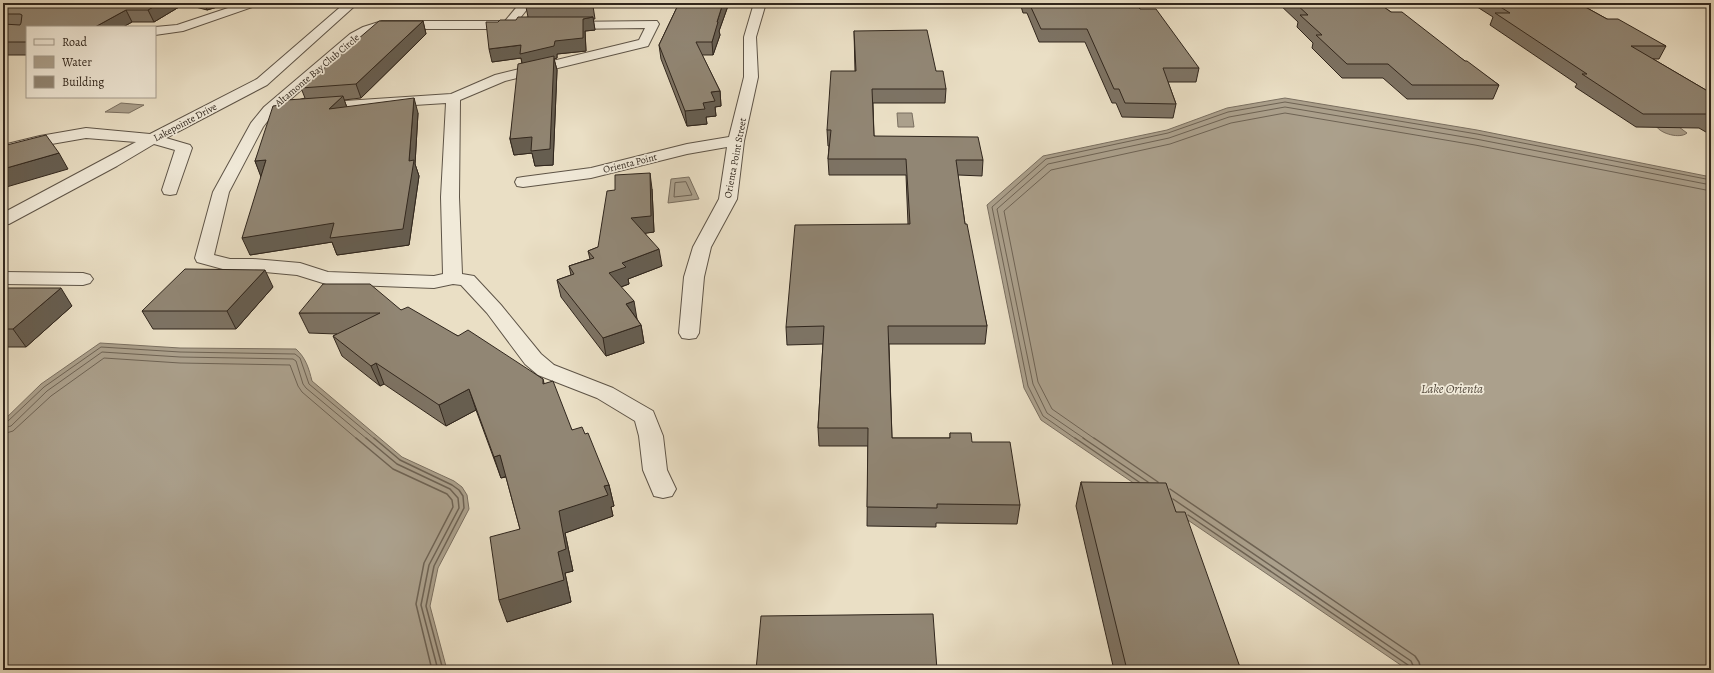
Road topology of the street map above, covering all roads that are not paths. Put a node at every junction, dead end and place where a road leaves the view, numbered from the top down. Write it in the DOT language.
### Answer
graph roads {
  1 [pos="254,3"];
  2 [pos="352,3"];
  3 [pos="526,3"];
  4 [pos="760,3"];
  5 [pos="508,25"];
  6 [pos="531,25"];
  7 [pos="554,25"];
  8 [pos="156,31"];
  9 [pos="453,98"];
  10 [pos="269,110"];
  11 [pos="152,139"];
  12 [pos="736,141"];
  13 [pos="3,150"];
  14 [pos="523,182"];
  15 [pos="170,190"];
  16 [pos="3,220"];
  17 [pos="3,278"];
  18 [pos="83,278"];
  19 [pos="453,278"];
  20 [pos="689,333"];
  21 [pos="663,489"];
  1 -- 8 [label="street"];
  2 -- 11 [label="street, Lakepointe Drive"];
  3 -- 5 [label="street"];
  4 -- 12 [label="street, Orienta Point Street"];
  5 -- 6 [label="street, Altamonte Bay Club Circle"];
  5 -- 10 [label="street, Altamonte Bay Club Circle"];
  7 -- 9 [label="street, Altamonte Bay Club Circle"];
  9 -- 10 [label="street, Altamonte Bay Club Circle"];
  9 -- 19 [label="street"];
  10 -- 19 [label="street, Altamonte Bay Club Circle"];
  11 -- 13 [label="street"];
  11 -- 15 [label="street"];
  11 -- 16 [label="street, Lakepointe Drive"];
  12 -- 14 [label="street, Orienta Point"];
  12 -- 20 [label="street, Orienta Point Street"];
  17 -- 18 [label="street"];
  19 -- 21 [label="street"];
}
